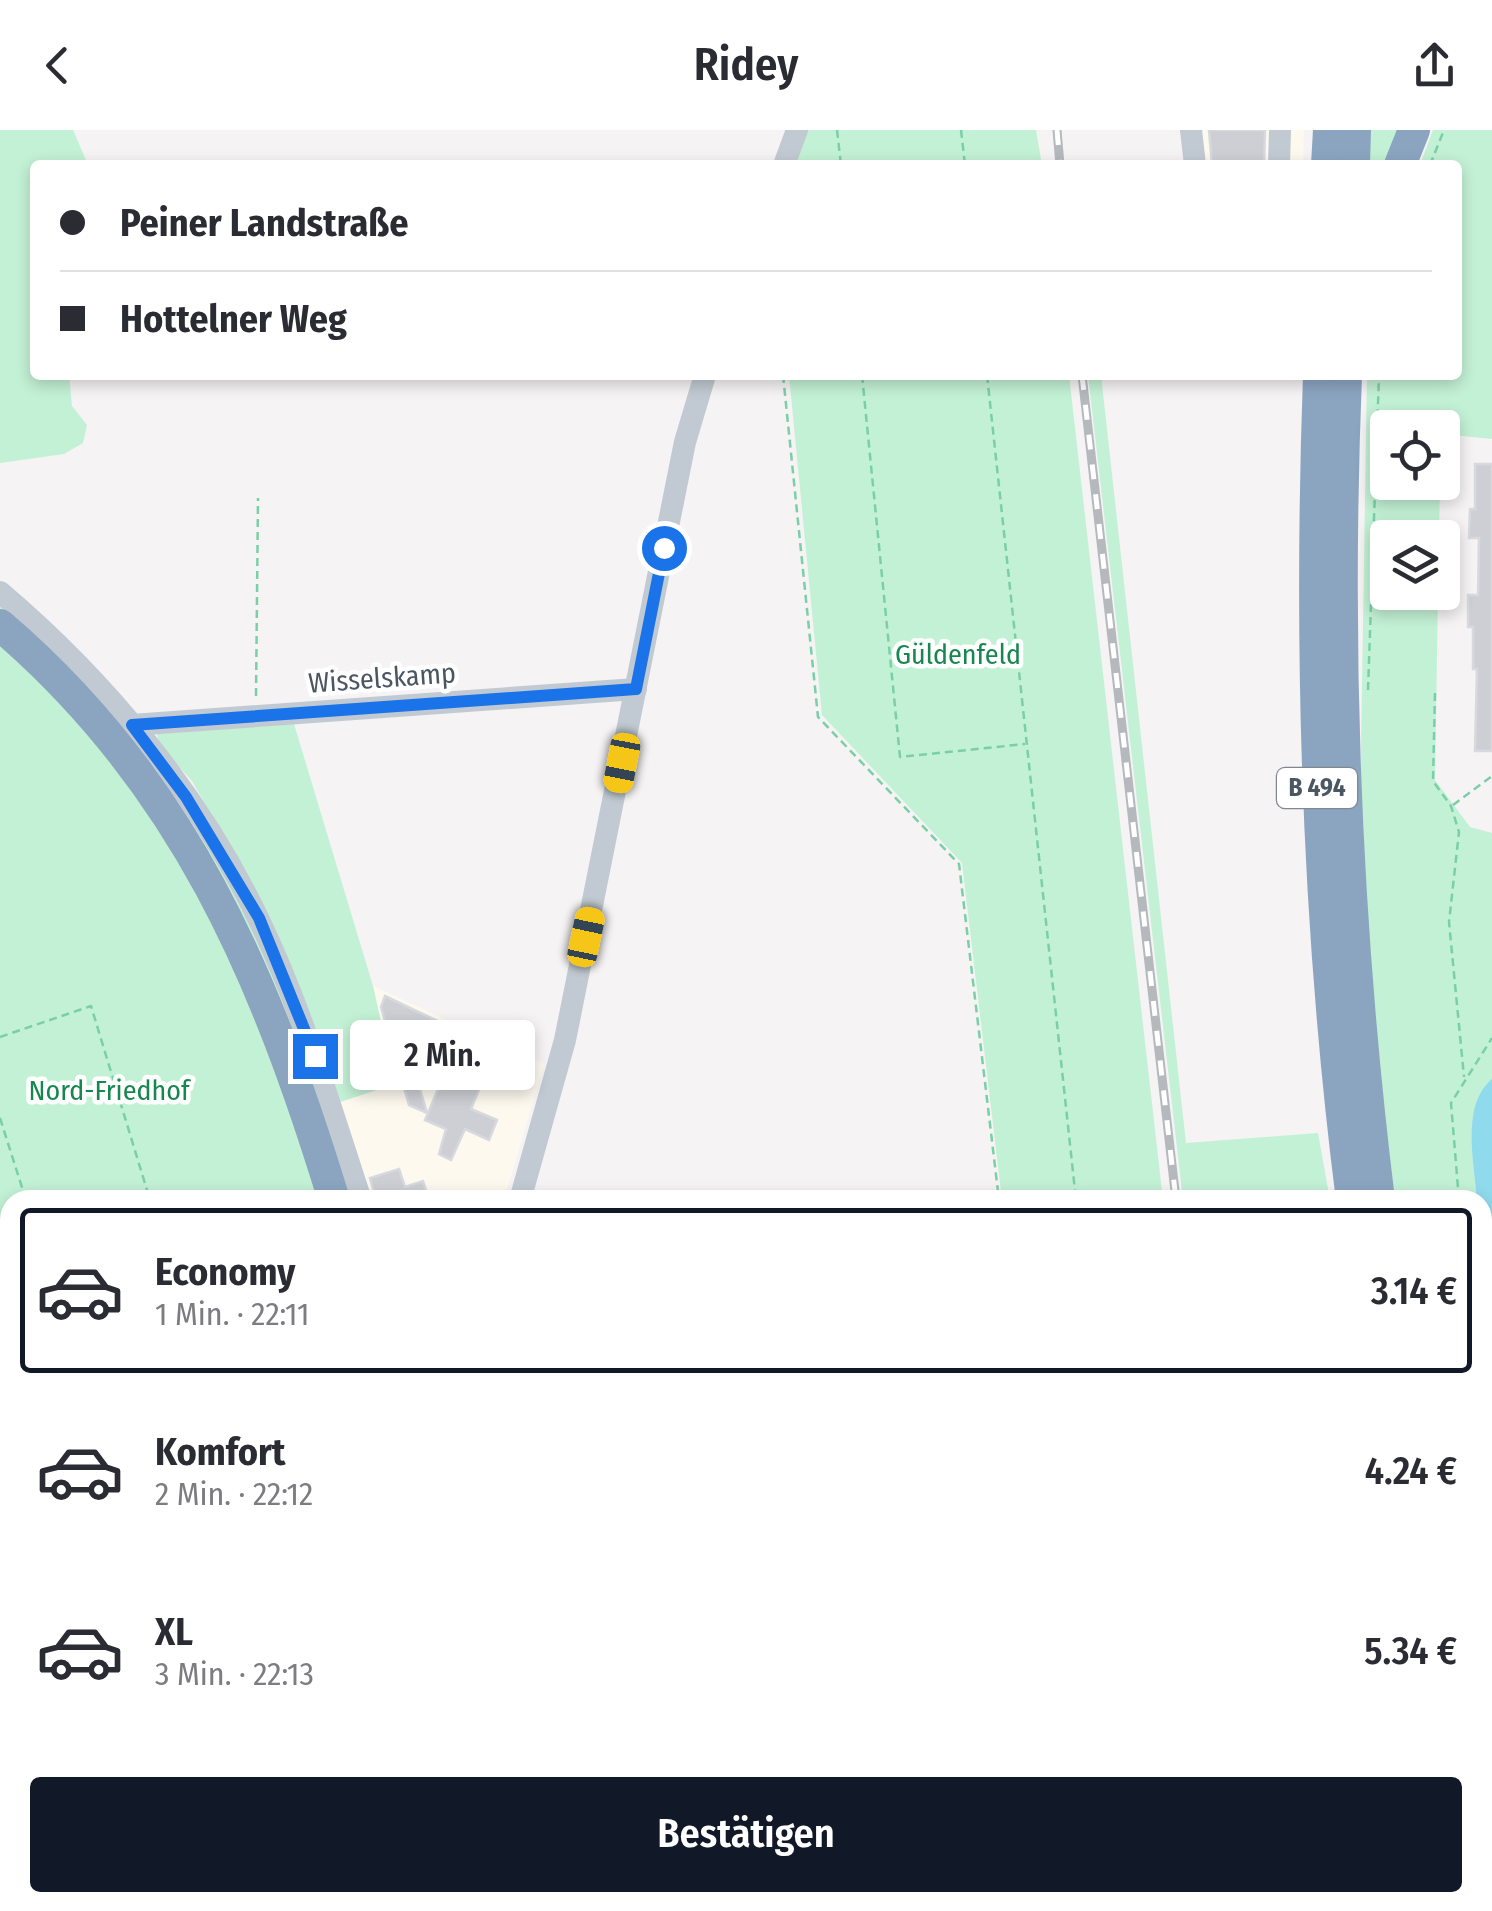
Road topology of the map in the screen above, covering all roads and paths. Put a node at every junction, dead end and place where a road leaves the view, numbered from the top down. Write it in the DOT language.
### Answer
graph roads {
  1 [pos="798,130"];
  2 [pos="837,130"];
  3 [pos="962,130"];
  4 [pos="1191,130"];
  5 [pos="1280,130"];
  6 [pos="1329,130"];
  7 [pos="1355,130"];
  8 [pos="1414,130"];
  9 [pos="1444,130"];
  10 [pos="786,160"];
  11 [pos="840,160"];
  12 [pos="965,160"];
  13 [pos="1194,160"];
  14 [pos="1279,160"];
  15 [pos="1327,160"];
  16 [pos="1354,160"];
  17 [pos="1402,160"];
  18 [pos="1432,160"];
  19 [pos="704,380"];
  20 [pos="784,380"];
  21 [pos="862,380"];
  22 [pos="988,380"];
  23 [pos="1319,380"];
  24 [pos="1346,380"];
  25 [pos="1380,380"];
  26 [pos="258,498"];
  27 [pos="0,592"];
  28 [pos="0,625"];
  29 [pos="0,649"];
  30 [pos="636,689"];
  31 [pos="1434,693"];
  32 [pos="1368,696"];
  33 [pos="256,718"];
  34 [pos="132,725"];
  35 [pos="1025,744"];
  36 [pos="1492,776"];
  37 [pos="1452,806"];
  38 [pos="0,1038"];
  39 [pos="1492,1038"];
  40 [pos="1464,1077"];
  41 [pos="0,1118"];
  42 [pos="23,1190"];
  43 [pos="147,1190"];
  44 [pos="312,1190"];
  45 [pos="331,1190"];
  46 [pos="358,1190"];
  47 [pos="523,1190"];
  48 [pos="998,1190"];
  49 [pos="1075,1190"];
  50 [pos="1351,1190"];
  51 [pos="1378,1190"];
  52 [pos="1459,1190"];
  1 -- 10 [label="street"];
  2 -- 11 [label="path"];
  3 -- 12 [label="path"];
  4 -- 13 [label="street"];
  5 -- 14 [label="street"];
  6 -- 15 [label="highway"];
  7 -- 16 [label="highway"];
  8 -- 17 [label="highway"];
  9 -- 18 [label="path"];
  19 -- 30 [label="street"];
  20 -- 48 [label="path"];
  21 -- 35 [label="path"];
  22 -- 35 [label="path"];
  23 -- 50 [label="highway, B 494"];
  24 -- 51 [label="highway, B 494"];
  25 -- 32 [label="path"];
  26 -- 33 [label="path"];
  27 -- 34 [label="street"];
  28 -- 45 [label="highway"];
  29 -- 44 [label="highway"];
  30 -- 33 [label="street, Wisselskamp"];
  30 -- 47 [label="street"];
  31 -- 37 [label="path"];
  33 -- 34 [label="street, Wisselskamp"];
  34 -- 46 [label="street"];
  35 -- 49 [label="path"];
  36 -- 37 [label="path"];
  37 -- 40 [label="path"];
  38 -- 43 [label="path"];
  39 -- 40 [label="path"];
  40 -- 52 [label="path"];
  41 -- 42 [label="path"];
}
